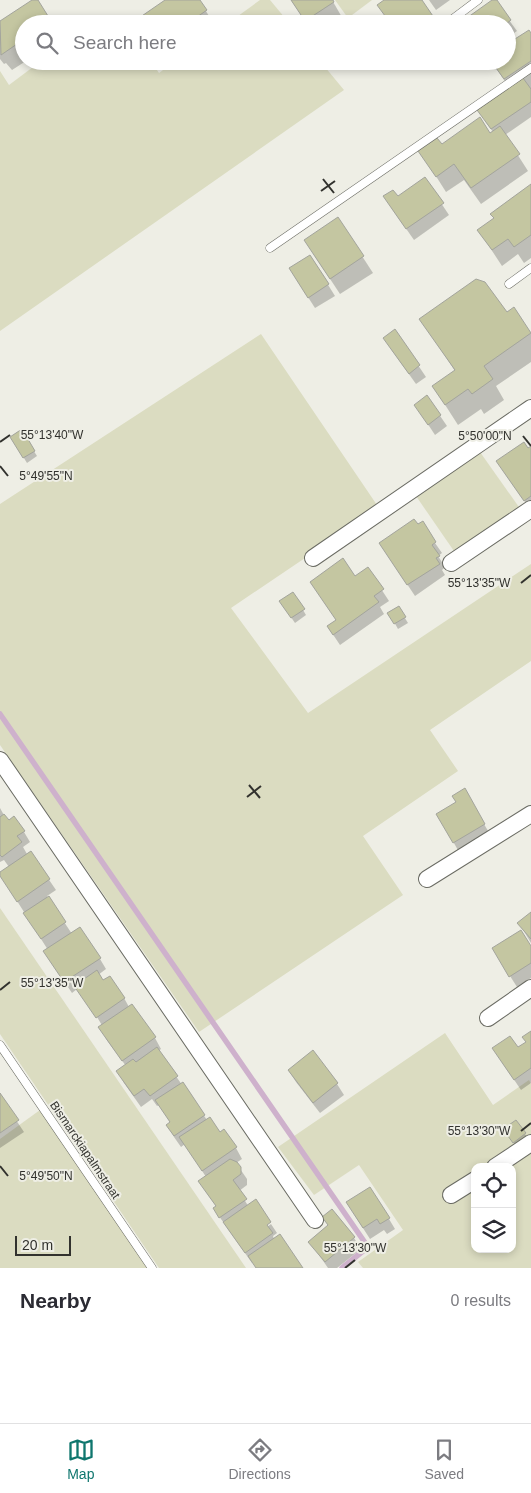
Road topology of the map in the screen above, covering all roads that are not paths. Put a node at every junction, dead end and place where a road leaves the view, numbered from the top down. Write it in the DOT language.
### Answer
graph roads {
  1 [pos="478,0"];
  2 [pos="458,15"];
  3 [pos="531,68"];
  4 [pos="270,248"];
  5 [pos="531,268"];
  6 [pos="508,284"];
  7 [pos="531,408"];
  8 [pos="531,509"];
  9 [pos="313,558"];
  10 [pos="451,563"];
  11 [pos="0,760"];
  12 [pos="531,814"];
  13 [pos="427,879"];
  14 [pos="531,988"];
  15 [pos="488,1018"];
  16 [pos="0,1045"];
  17 [pos="531,1143"];
  18 [pos="501,1163"];
  19 [pos="471,1182"];
  20 [pos="451,1195"];
  21 [pos="315,1220"];
  22 [pos="152,1268"];
  1 -- 2 [label="lane"];
  3 -- 4 [label="lane"];
  5 -- 6 [label="lane"];
  7 -- 9 [label="street"];
  8 -- 10 [label="street"];
  11 -- 21 [label="street"];
  12 -- 13 [label="street"];
  14 -- 15 [label="street"];
  16 -- 22 [label="lane, Bismarckiapalmstraat"];
  17 -- 18 [label="street"];
  19 -- 20 [label="street"];
}
